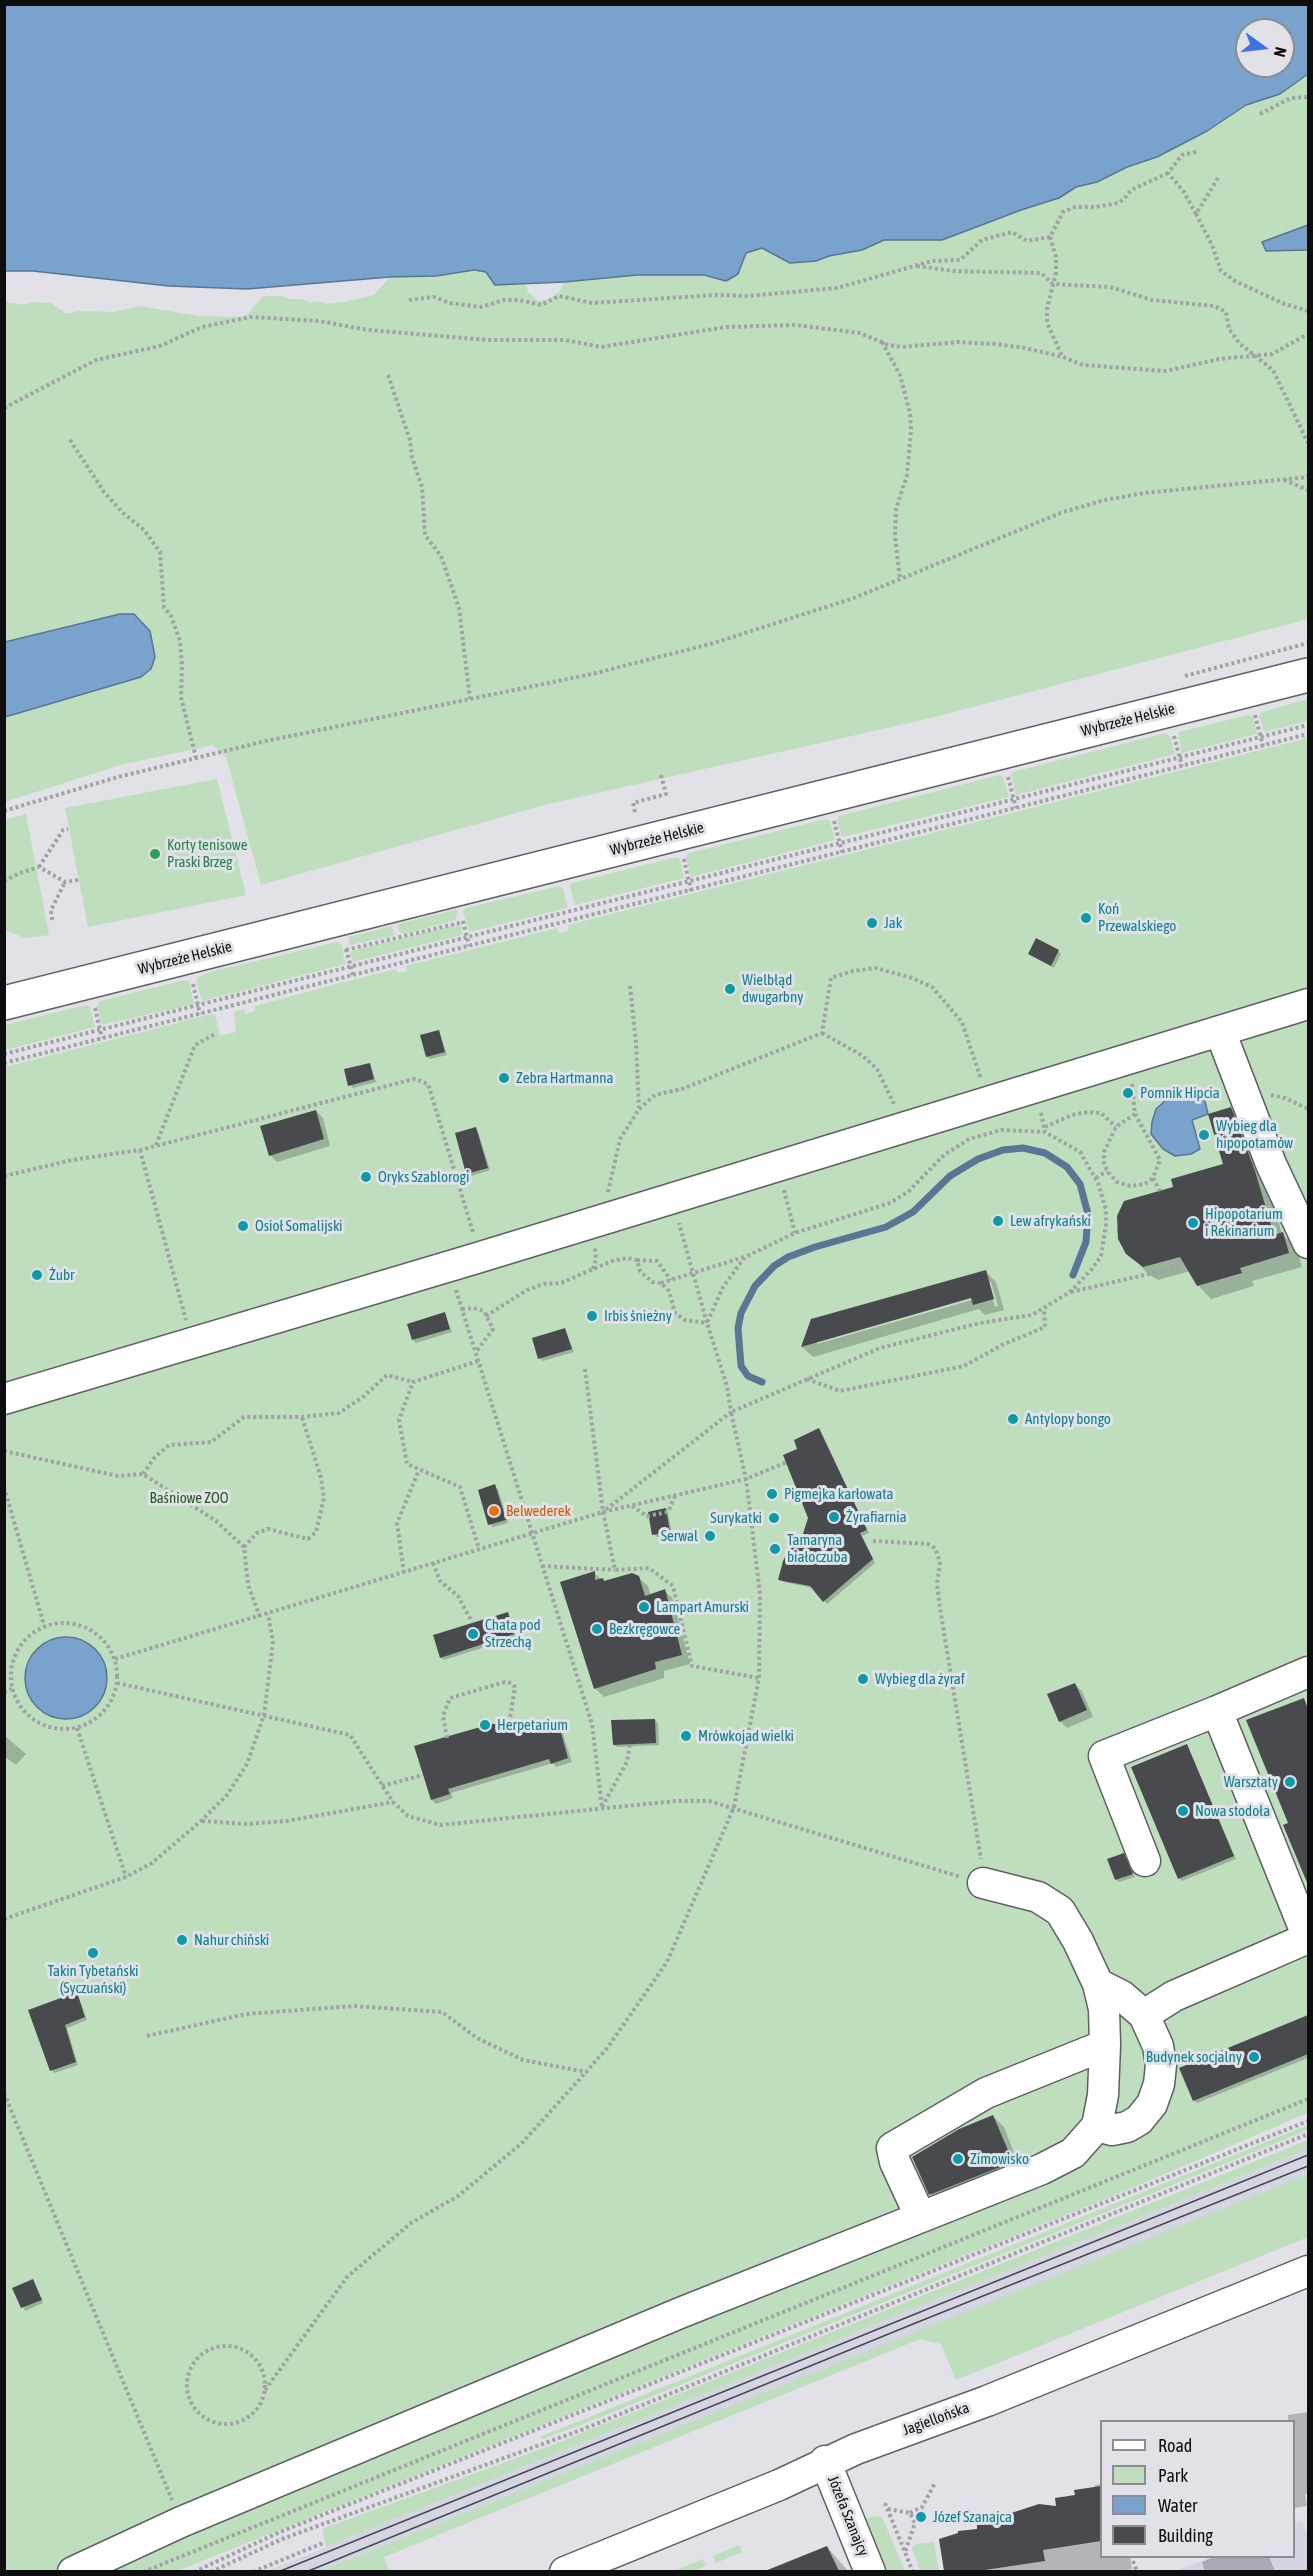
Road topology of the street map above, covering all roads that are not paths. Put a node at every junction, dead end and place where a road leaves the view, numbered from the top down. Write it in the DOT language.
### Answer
graph roads {
  1 [pos="1308,675"];
  2 [pos="4,1003"];
  3 [pos="1308,1004"];
  4 [pos="1220,1031"];
  5 [pos="1308,1243"];
  6 [pos="4,1399"];
  7 [pos="1308,1671"];
  8 [pos="1217,1710"];
  9 [pos="1145,1861"];
  10 [pos="983,1883"];
  11 [pos="1308,1938"];
  12 [pos="1098,1984"];
  13 [pos="1144,2015"];
  14 [pos="1105,2045"];
  15 [pos="1097,2126"];
  16 [pos="920,2216"];
  17 [pos="1308,2271"];
  18 [pos="825,2461"];
  19 [pos="73,2571"];
  20 [pos="565,2571"];
  21 [pos="870,2571"];
  1 -- 2 [label="main road, Wybrzeże Helskie"];
  3 -- 4 [label="street"];
  4 -- 5 [label="street"];
  4 -- 6 [label="street"];
  7 -- 8 [label="street"];
  8 -- 9 [label="street"];
  8 -- 11 [label="street"];
  10 -- 12 [label="street"];
  11 -- 13 [label="street"];
  12 -- 13 [label="street"];
  12 -- 14 [label="street"];
  13 -- 15 [label="street"];
  14 -- 15 [label="street"];
  14 -- 16 [label="street"];
  15 -- 16 [label="street"];
  16 -- 19 [label="street"];
  17 -- 18 [label="street, Jagiellońska"];
  18 -- 20 [label="street, Jagiellońska"];
  18 -- 21 [label="street, Józefa Szanajcy"];
}
